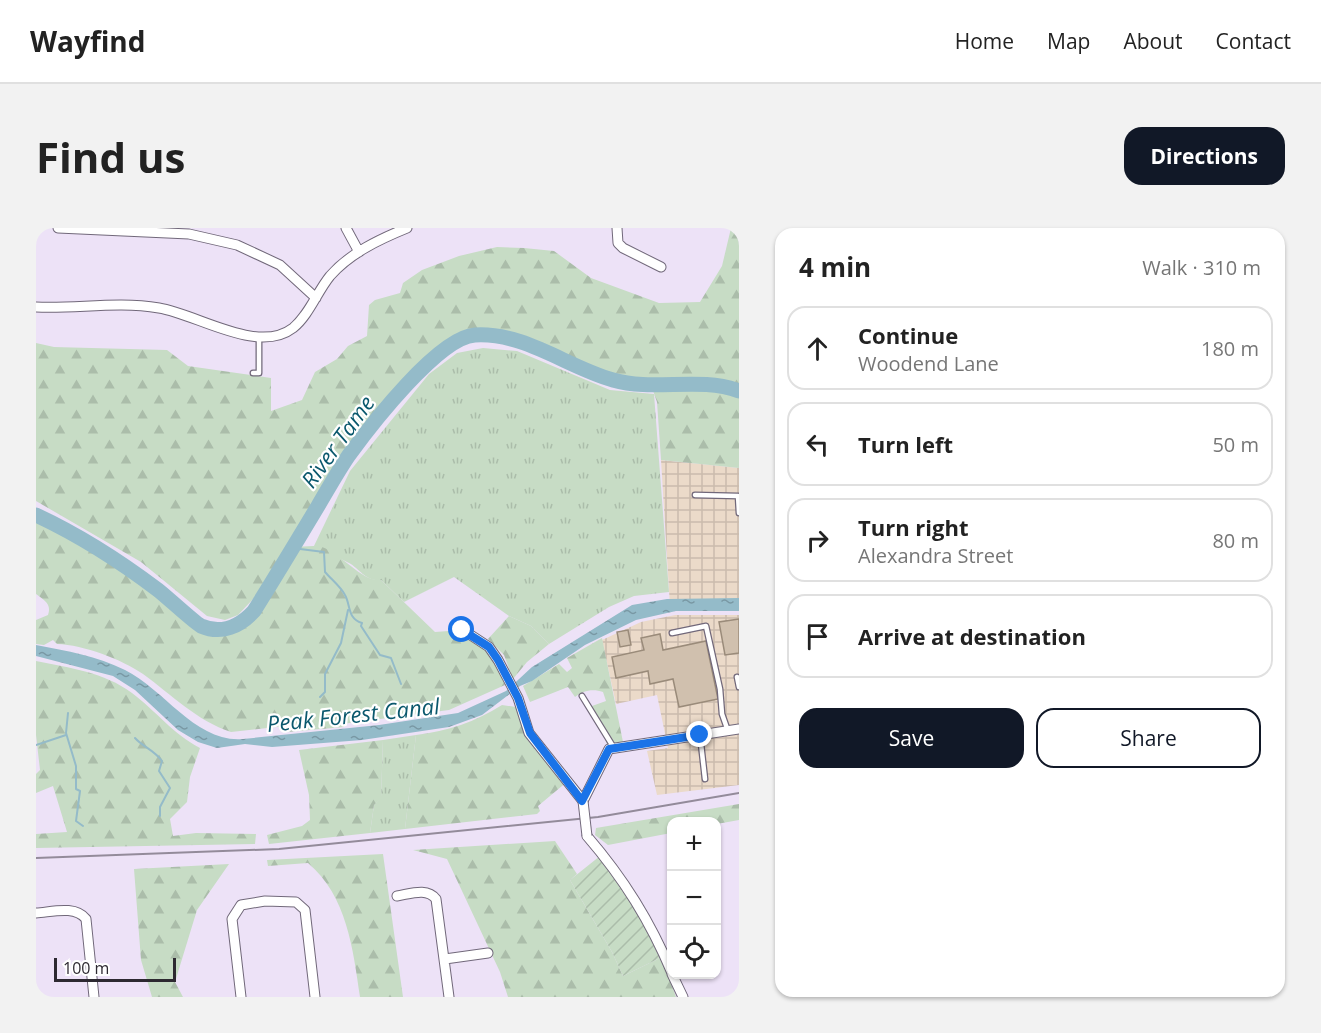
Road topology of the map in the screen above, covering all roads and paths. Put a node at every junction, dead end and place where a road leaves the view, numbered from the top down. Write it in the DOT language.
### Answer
graph roads {
  1 [pos="58,228"];
  2 [pos="346,228"];
  3 [pos="407,228"];
  4 [pos="617,228"];
  5 [pos="359,252"];
  6 [pos="661,267"];
  7 [pos="316,298"];
  8 [pos="36,307"];
  9 [pos="259,337"];
  10 [pos="253,374"];
  11 [pos="695,495"];
  12 [pos="739,513"];
  13 [pos="460,628"];
  14 [pos="672,633"];
  15 [pos="737,677"];
  16 [pos="739,687"];
  17 [pos="582,696"];
  18 [pos="739,729"];
  19 [pos="728,731"];
  20 [pos="700,735"];
  21 [pos="612,749"];
  22 [pos="705,779"];
  23 [pos="582,801"];
  24 [pos="397,896"];
  25 [pos="36,913"];
  26 [pos="488,953"];
  27 [pos="445,959"];
  28 [pos="667,962"];
  29 [pos="674,979"];
  30 [pos="94,997"];
  31 [pos="240,997"];
  32 [pos="315,997"];
  33 [pos="449,997"];
  34 [pos="683,997"];
  1 -- 7 [label="street"];
  2 -- 5 [label="street"];
  3 -- 5 [label="street"];
  4 -- 6 [label="street"];
  5 -- 7 [label="street"];
  7 -- 9 [label="street"];
  8 -- 9 [label="street"];
  9 -- 10 [label="lane"];
  11 -- 12 [label="lane"];
  13 -- 23 [label="street"];
  14 -- 19 [label="lane"];
  15 -- 16 [label="lane"];
  17 -- 21 [label="lane"];
  18 -- 19 [label="street"];
  19 -- 20 [label="street"];
  20 -- 21 [label="street"];
  20 -- 22 [label="lane"];
  21 -- 23 [label="street"];
  23 -- 28 [label="street, bridge"];
  24 -- 27 [label="street"];
  25 -- 30 [label="street"];
  26 -- 27 [label="street"];
  27 -- 33 [label="street"];
  29 -- 34 [label="street"];
  31 -- 32 [label="street"];
}
